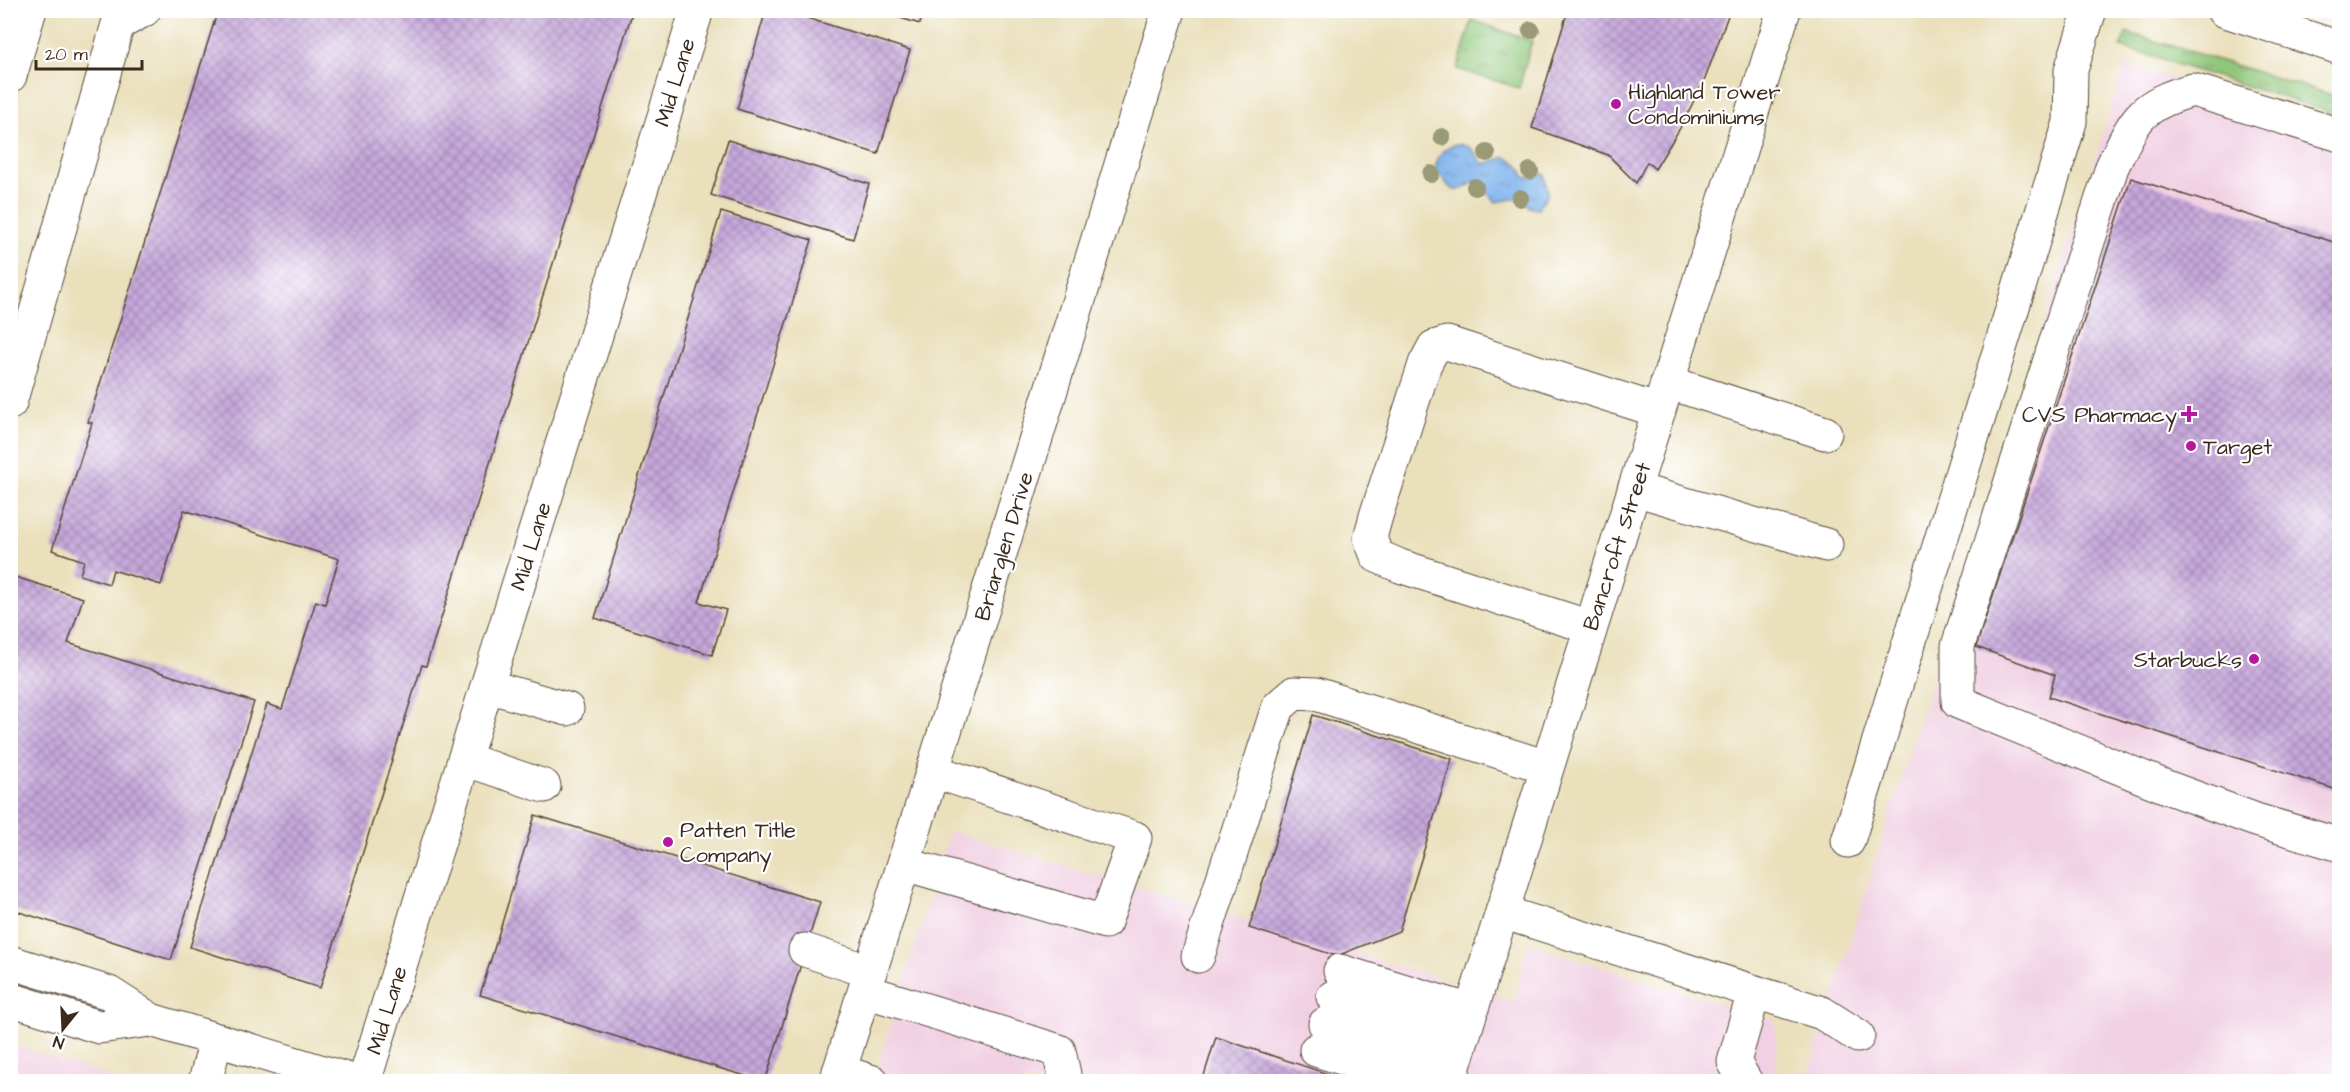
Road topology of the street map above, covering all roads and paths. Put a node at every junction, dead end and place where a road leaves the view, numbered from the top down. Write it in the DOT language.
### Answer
graph roads {
  1 [pos="30,10"];
  2 [pos="697,10"];
  3 [pos="1169,10"];
  4 [pos="1784,10"];
  5 [pos="2090,10"];
  6 [pos="2223,10"];
  7 [pos="143,11"];
  8 [pos="2340,48"];
  9 [pos="10,76"];
  10 [pos="2340,135"];
  11 [pos="1663,396"];
  12 [pos="10,403"];
  13 [pos="1825,433"];
  14 [pos="1634,489"];
  15 [pos="1826,545"];
  16 [pos="1590,627"];
  17 [pos="487,686"];
  18 [pos="567,709"];
  19 [pos="464,759"];
  20 [pos="1547,767"];
  21 [pos="933,771"];
  22 [pos="544,786"];
  23 [pos="1848,841"];
  24 [pos="2340,845"];
  25 [pos="904,864"];
  26 [pos="1502,912"];
  27 [pos="805,950"];
  28 [pos="1198,956"];
  29 [pos="10,962"];
  30 [pos="868,981"];
  31 [pos="1754,992"];
  32 [pos="10,999"];
  33 [pos="1329,1011"];
  34 [pos="151,1020"];
  35 [pos="1858,1036"];
  36 [pos="216,1040"];
  37 [pos="1459,1048"];
  38 [pos="838,1076"];
  39 [pos="205,1082"];
  40 [pos="356,1082"];
  41 [pos="364,1082"];
  42 [pos="873,1082"];
  43 [pos="1062,1082"];
  44 [pos="1419,1082"];
  45 [pos="1746,1082"];
  1 -- 9 [label="street"];
  2 -- 17 [label="street, Mid Lane"];
  3 -- 21 [label="street, Briarglen Drive"];
  4 -- 11 [label="street, Bancroft Street"];
  5 -- 23 [label="street"];
  6 -- 8 [label="street"];
  7 -- 12 [label="street"];
  10 -- 24 [label="street"];
  11 -- 13 [label="street"];
  11 -- 14 [label="street, Bancroft Street"];
  11 -- 16 [label="street"];
  14 -- 15 [label="street"];
  14 -- 16 [label="street, Bancroft Street"];
  16 -- 20 [label="street, Bancroft Street"];
  17 -- 18 [label="street"];
  17 -- 19 [label="street, Mid Lane"];
  19 -- 22 [label="street"];
  19 -- 41 [label="street, Mid Lane"];
  20 -- 26 [label="street, Bancroft Street"];
  20 -- 28 [label="street"];
  21 -- 25 [label="street, Briarglen Drive"];
  21 -- 25 [label="street"];
  25 -- 30 [label="street, Briarglen Drive"];
  26 -- 31 [label="street"];
  26 -- 37 [label="street, Bancroft Street"];
  27 -- 30 [label="street"];
  29 -- 34 [label="street"];
  30 -- 38 [label="street, Briarglen Drive"];
  30 -- 43 [label="street"];
  31 -- 35 [label="street"];
  31 -- 45 [label="street"];
  32 -- 34 [label="street"];
  33 -- 37 [label="street"];
  33 -- 37 [label="street"];
  33 -- 44 [label="street"];
  34 -- 36 [label="street"];
  36 -- 39 [label="street"];
  36 -- 40 [label="street"];
  38 -- 42 [label="street"];
}
